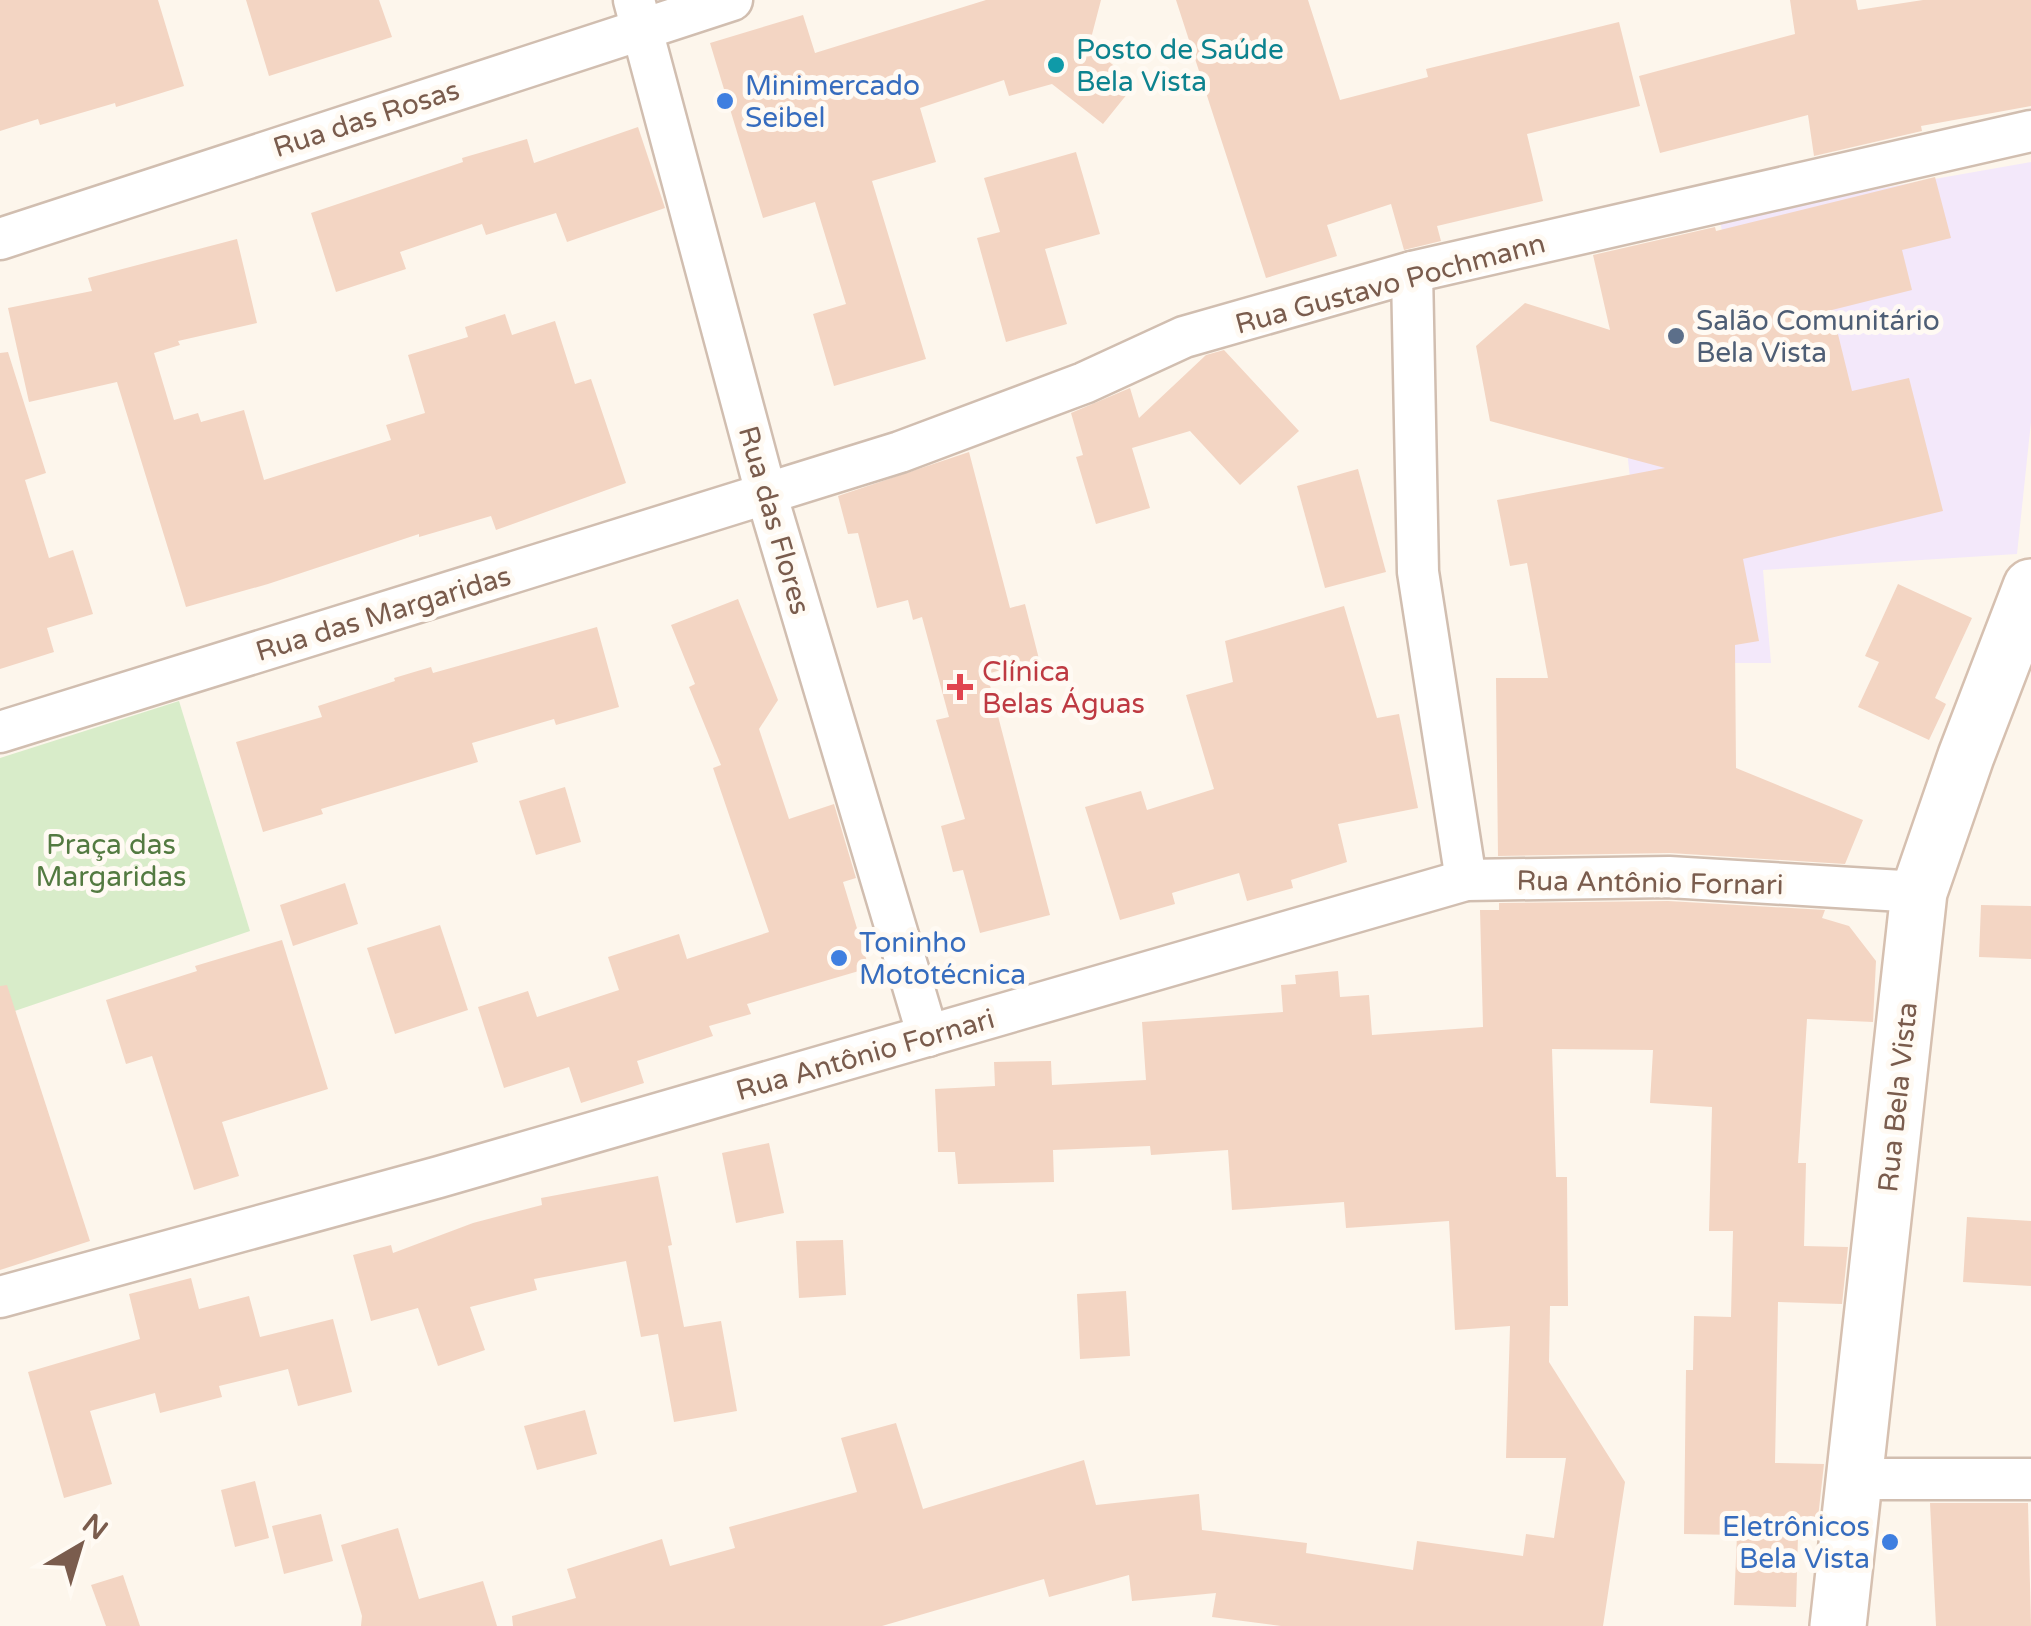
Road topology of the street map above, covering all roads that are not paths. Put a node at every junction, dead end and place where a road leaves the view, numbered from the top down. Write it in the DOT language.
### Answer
graph roads {
  1 [pos="732,0"];
  2 [pos="638,14"];
  3 [pos="2031,131"];
  4 [pos="0,239"];
  5 [pos="1412,272"];
  6 [pos="766,494"];
  7 [pos="2031,587"];
  8 [pos="0,732"];
  9 [pos="1466,880"];
  10 [pos="1919,892"];
  11 [pos="928,1036"];
  12 [pos="0,1297"];
  13 [pos="1855,1479"];
  14 [pos="2031,1480"];
  15 [pos="1838,1626"];
  1 -- 2 [label="street, Rua das Rosas"];
  2 -- 4 [label="street, Rua das Rosas"];
  2 -- 6 [label="street, Rua das Flores"];
  3 -- 5 [label="street, Rua Gustavo Pochmann"];
  5 -- 6 [label="street, Rua Gustavo Pochmann"];
  5 -- 9 [label="street"];
  6 -- 8 [label="street, Rua das Margaridas"];
  6 -- 11 [label="street, Rua das Flores"];
  7 -- 10 [label="main road, Rua Bela Vista"];
  9 -- 10 [label="street, Rua Antônio Fornari"];
  9 -- 11 [label="street, Rua Antônio Fornari"];
  10 -- 13 [label="main road, Rua Bela Vista"];
  11 -- 12 [label="street, Rua Antônio Fornari"];
  13 -- 14 [label="street"];
  13 -- 15 [label="main road, Rua Bela Vista"];
}
